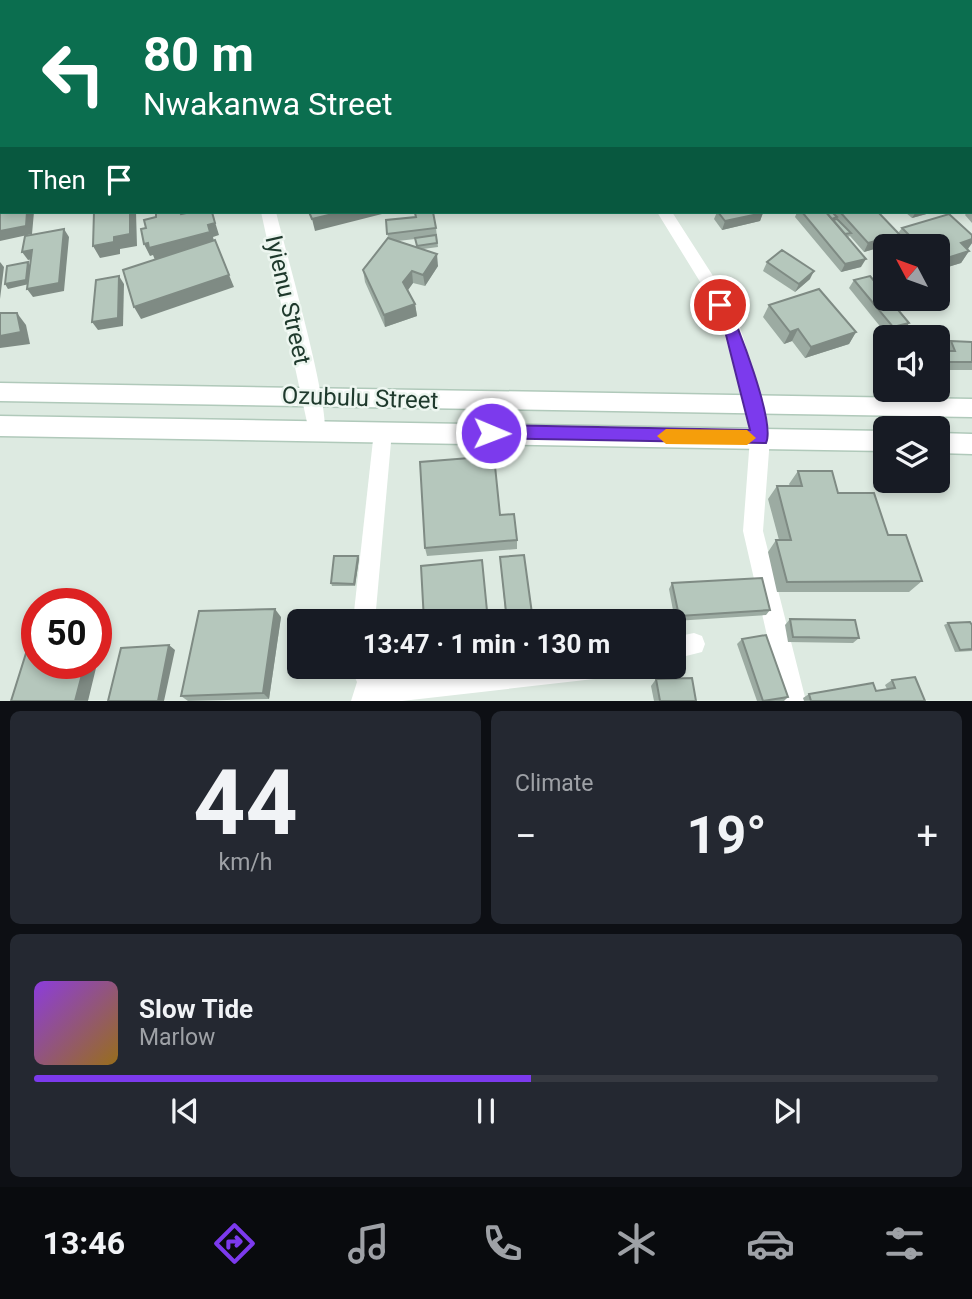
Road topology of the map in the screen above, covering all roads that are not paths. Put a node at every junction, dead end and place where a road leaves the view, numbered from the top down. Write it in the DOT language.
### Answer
graph roads {
  1 [pos="268,214"];
  2 [pos="665,214"];
  3 [pos="0,392"];
  4 [pos="312,396"];
  5 [pos="755,406"];
  6 [pos="972,408"];
  7 [pos="0,426"];
  8 [pos="317,430"];
  9 [pos="383,430"];
  10 [pos="760,438"];
  11 [pos="873,441"];
  12 [pos="950,443"];
  13 [pos="972,444"];
  14 [pos="365,609"];
  15 [pos="488,679"];
  16 [pos="364,682"];
  17 [pos="794,701"];
  1 -- 4 [label="street, Iyienu Street"];
  2 -- 5 [label="street"];
  3 -- 4 [label="main road, Ozubulu Street"];
  4 -- 5 [label="main road, Ozubulu Street"];
  4 -- 8 [label="street, Iyienu Street"];
  5 -- 6 [label="main road, Ozubulu Street"];
  5 -- 10 [label="street"];
  7 -- 8 [label="main road, Ozubulu Street"];
  8 -- 9 [label="main road, Ozubulu Street"];
  9 -- 10 [label="main road, Ozubulu Street"];
  9 -- 14 [label="street"];
  10 -- 11 [label="main road, Ozubulu Street"];
  10 -- 17 [label="street"];
  12 -- 13 [label="main road"];
  15 -- 16 [label="street"];
}
